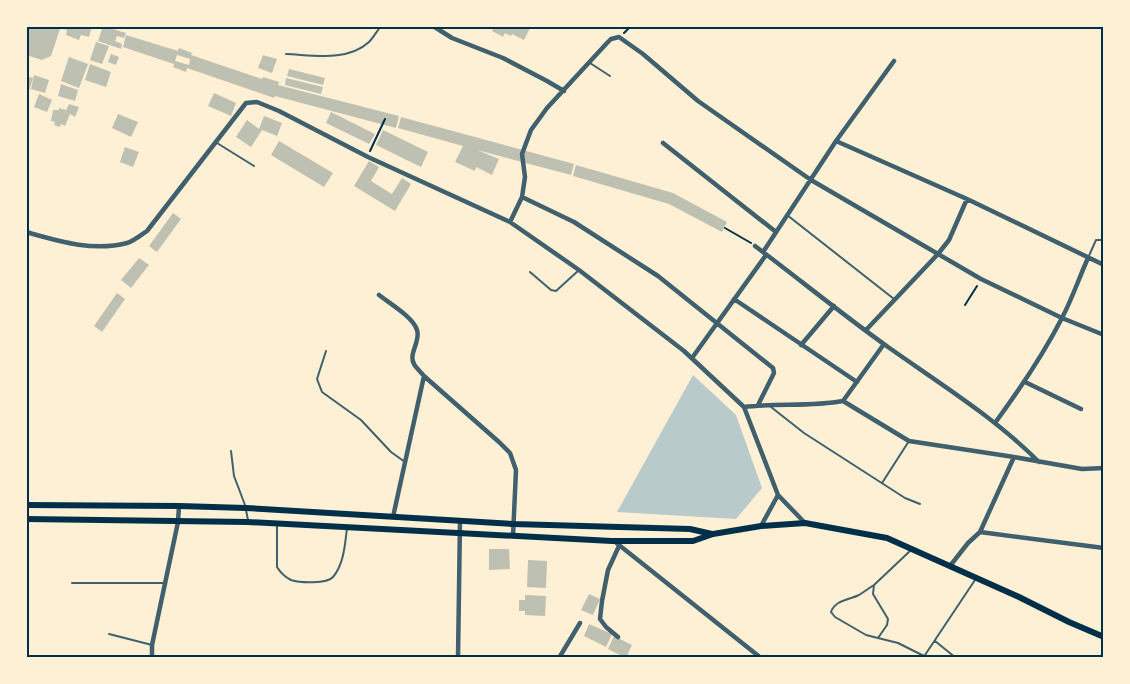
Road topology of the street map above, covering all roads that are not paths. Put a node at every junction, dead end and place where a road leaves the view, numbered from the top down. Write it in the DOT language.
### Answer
graph roads {
  1 [pos="381,26"];
  2 [pos="433,26"];
  3 [pos="286,54"];
  4 [pos="894,61"];
  5 [pos="590,63"];
  6 [pos="610,76"];
  7 [pos="564,91"];
  8 [pos="216,141"];
  9 [pos="836,141"];
  10 [pos="663,143"];
  11 [pos="254,166"];
  12 [pos="811,180"];
  13 [pos="522,197"];
  14 [pos="967,199"];
  15 [pos="787,216"];
  16 [pos="510,222"];
  17 [pos="26,232"];
  18 [pos="776,232"];
  19 [pos="1104,240"];
  20 [pos="755,246"];
  21 [pos="764,253"];
  22 [pos="938,254"];
  23 [pos="1088,258"];
  24 [pos="1104,265"];
  25 [pos="579,270"];
  26 [pos="530,272"];
  27 [pos="379,296"];
  28 [pos="734,299"];
  29 [pos="895,299"];
  30 [pos="834,306"];
  31 [pos="1062,318"];
  32 [pos="718,323"];
  33 [pos="866,330"];
  34 [pos="1104,335"];
  35 [pos="884,344"];
  36 [pos="801,345"];
  37 [pos="326,351"];
  38 [pos="692,358"];
  39 [pos="424,376"];
  40 [pos="857,382"];
  41 [pos="1025,382"];
  42 [pos="844,401"];
  43 [pos="768,404"];
  44 [pos="758,405"];
  45 [pos="744,407"];
  46 [pos="1081,409"];
  47 [pos="995,423"];
  48 [pos="909,441"];
  49 [pos="231,451"];
  50 [pos="1014,457"];
  51 [pos="405,462"];
  52 [pos="1039,462"];
  53 [pos="1104,468"];
  54 [pos="882,483"];
  55 [pos="778,495"];
  56 [pos="920,504"];
  57 [pos="26,506"];
  58 [pos="179,506"];
  59 [pos="246,508"];
  60 [pos="393,517"];
  61 [pos="26,519"];
  62 [pos="460,521"];
  63 [pos="178,522"];
  64 [pos="248,522"];
  65 [pos="805,523"];
  66 [pos="278,524"];
  67 [pos="513,524"];
  68 [pos="761,526"];
  69 [pos="347,527"];
  70 [pos="980,532"];
  71 [pos="459,533"];
  72 [pos="714,534"];
  73 [pos="513,536"];
  74 [pos="612,541"];
  75 [pos="619,546"];
  76 [pos="1104,548"];
  77 [pos="912,549"];
  78 [pos="950,566"];
  79 [pos="976,578"];
  80 [pos="72,583"];
  81 [pos="165,583"];
  82 [pos="874,585"];
  83 [pos="580,623"];
  84 [pos="108,634"];
  85 [pos="1104,636"];
  86 [pos="618,637"];
  87 [pos="878,638"];
  88 [pos="935,641"];
  89 [pos="152,645"];
  90 [pos="923,657"];
  91 [pos="152,658"];
  92 [pos="458,658"];
  93 [pos="559,658"];
  94 [pos="761,658"];
  95 [pos="956,658"];
  96 [pos="1103,658"];
  1 -- 3 [label="lane"];
  2 -- 7 [label="street"];
  4 -- 9 [label="street"];
  5 -- 6 [label="lane"];
  5 -- 7 [label="street"];
  5 -- 12 [label="street"];
  7 -- 13 [label="street"];
  8 -- 11 [label="lane"];
  8 -- 16 [label="street"];
  8 -- 17 [label="street"];
  9 -- 12 [label="street"];
  9 -- 14 [label="street"];
  10 -- 18 [label="street"];
  12 -- 15 [label="street"];
  12 -- 22 [label="street"];
  13 -- 16 [label="street"];
  13 -- 32 [label="street"];
  14 -- 22 [label="street"];
  14 -- 23 [label="street"];
  15 -- 18 [label="street"];
  15 -- 29 [label="lane"];
  16 -- 25 [label="street"];
  18 -- 21 [label="street"];
  19 -- 23 [label="lane"];
  20 -- 21 [label="street"];
  21 -- 28 [label="street"];
  21 -- 30 [label="street"];
  22 -- 29 [label="street"];
  22 -- 31 [label="street"];
  23 -- 24 [label="street"];
  23 -- 31 [label="street"];
  25 -- 26 [label="lane"];
  25 -- 38 [label="street"];
  27 -- 39 [label="street"];
  28 -- 32 [label="street"];
  28 -- 36 [label="street"];
  29 -- 33 [label="street"];
  30 -- 33 [label="street"];
  30 -- 36 [label="street"];
  31 -- 34 [label="street"];
  31 -- 41 [label="street"];
  32 -- 38 [label="street"];
  32 -- 44 [label="street"];
  33 -- 35 [label="street"];
  35 -- 40 [label="street"];
  35 -- 47 [label="street"];
  36 -- 40 [label="street"];
  37 -- 51 [label="lane"];
  38 -- 45 [label="street"];
  39 -- 51 [label="street"];
  39 -- 67 [label="street"];
  40 -- 42 [label="street"];
  41 -- 46 [label="street"];
  41 -- 47 [label="street"];
  42 -- 43 [label="street"];
  42 -- 48 [label="street"];
  43 -- 44 [label="street"];
  43 -- 54 [label="lane"];
  44 -- 45 [label="street"];
  45 -- 55 [label="street"];
  47 -- 52 [label="street"];
  48 -- 50 [label="street"];
  48 -- 54 [label="lane"];
  49 -- 59 [label="lane"];
  50 -- 52 [label="street"];
  50 -- 70 [label="street"];
  51 -- 60 [label="street"];
  52 -- 53 [label="street"];
  54 -- 56 [label="lane"];
  55 -- 65 [label="street"];
  55 -- 68 [label="street"];
  57 -- 58 [label="main road"];
  58 -- 59 [label="main road"];
  58 -- 63 [label="street"];
  59 -- 60 [label="main road"];
  59 -- 64 [label="lane"];
  60 -- 62 [label="main road"];
  61 -- 63 [label="main road"];
  62 -- 67 [label="main road"];
  62 -- 71 [label="street"];
  63 -- 64 [label="main road"];
  63 -- 81 [label="street"];
  64 -- 66 [label="main road"];
  65 -- 68 [label="main road"];
  65 -- 77 [label="main road"];
  66 -- 69 [label="main road"];
  66 -- 69 [label="lane"];
  67 -- 72 [label="main road"];
  67 -- 73 [label="street"];
  68 -- 72 [label="main road"];
  69 -- 71 [label="main road"];
  70 -- 76 [label="street"];
  70 -- 78 [label="street"];
  71 -- 73 [label="main road"];
  71 -- 92 [label="street"];
  72 -- 74 [label="main road"];
  73 -- 74 [label="main road"];
  74 -- 75 [label="street"];
  75 -- 86 [label="street"];
  75 -- 94 [label="street"];
  77 -- 78 [label="main road"];
  77 -- 82 [label="lane"];
  78 -- 79 [label="main road"];
  79 -- 85 [label="main road"];
  79 -- 88 [label="lane"];
  80 -- 81 [label="lane"];
  81 -- 89 [label="street"];
  82 -- 87 [label="lane"];
  82 -- 87 [label="lane"];
  83 -- 93 [label="street"];
  84 -- 89 [label="lane"];
  85 -- 96 [label="street"];
  87 -- 90 [label="lane"];
  88 -- 90 [label="lane"];
  88 -- 95 [label="lane"];
  89 -- 91 [label="street"];
}
